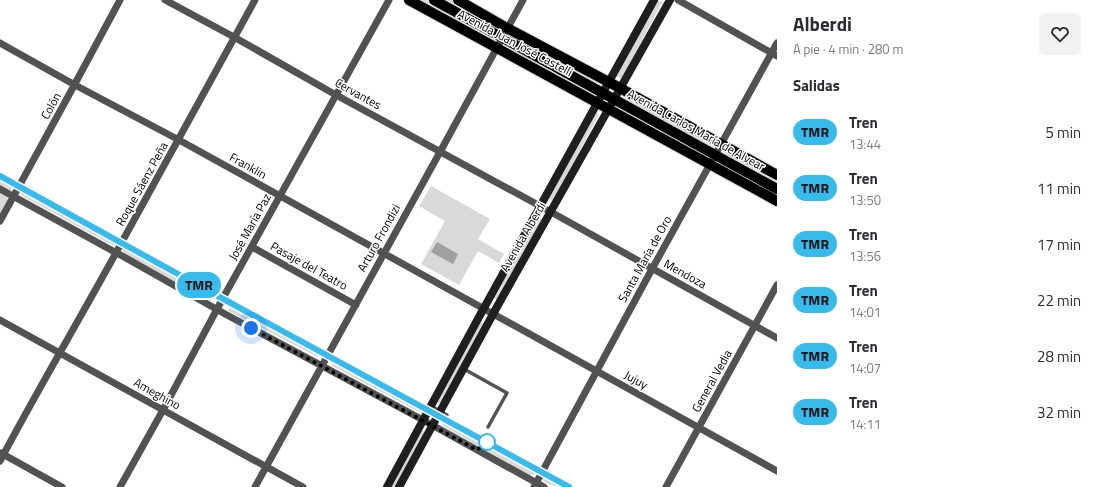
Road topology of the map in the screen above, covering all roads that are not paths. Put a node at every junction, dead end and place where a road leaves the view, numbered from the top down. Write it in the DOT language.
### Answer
graph roads {
  1 [pos="120,0"];
  2 [pos="165,0"];
  3 [pos="255,0"];
  4 [pos="389,0"];
  5 [pos="409,0"];
  6 [pos="434,0"];
  7 [pos="458,0"];
  8 [pos="523,0"];
  9 [pos="654,0"];
  10 [pos="670,0"];
  11 [pos="678,0"];
  12 [pos="507,28"];
  13 [pos="234,37"];
  14 [pos="502,38"];
  15 [pos="0,43"];
  16 [pos="777,43"];
  17 [pos="496,48"];
  18 [pos="774,55"];
  19 [pos="609,82"];
  20 [pos="75,85"];
  21 [pos="620,88"];
  22 [pos="603,93"];
  23 [pos="336,95"];
  24 [pos="597,103"];
  25 [pos="611,104"];
  26 [pos="179,140"];
  27 [pos="720,145"];
  28 [pos="440,152"];
  29 [pos="714,155"];
  30 [pos="709,164"];
  31 [pos="777,175"];
  32 [pos="0,189"];
  33 [pos="777,189"];
  34 [pos="280,196"];
  35 [pos="13,197"];
  36 [pos="777,201"];
  37 [pos="540,207"];
  38 [pos="551,212"];
  39 [pos="0,221"];
  40 [pos="252,247"];
  41 [pos="116,253"];
  42 [pos="383,254"];
  43 [pos="652,269"];
  44 [pos="777,285"];
  45 [pos="356,304"];
  46 [pos="484,308"];
  47 [pos="217,309"];
  48 [pos="493,313"];
  49 [pos="0,320"];
  50 [pos="755,326"];
  51 [pos="777,338"];
  52 [pos="59,353"];
  53 [pos="322,366"];
  54 [pos="464,368"];
  55 [pos="597,371"];
  56 [pos="431,406"];
  57 [pos="163,410"];
  58 [pos="443,413"];
  59 [pos="423,420"];
  60 [pos="433,425"];
  61 [pos="488,427"];
  62 [pos="699,427"];
  63 [pos="1,456"];
  64 [pos="266,467"];
  65 [pos="777,471"];
  66 [pos="535,485"];
  67 [pos="62,487"];
  68 [pos="120,487"];
  69 [pos="254,487"];
  70 [pos="303,487"];
  71 [pos="387,487"];
  72 [pos="399,487"];
  73 [pos="544,487"];
  74 [pos="666,487"];
  1 -- 20 [label="street, Colón"];
  2 -- 13 [label="street, Cervantes"];
  3 -- 13 [label="street, Roque Sáenz Peña"];
  4 -- 23 [label="street, José María Paz"];
  5 -- 17 [label="main road, Avenida Juan José Castelli"];
  6 -- 14 [label="main road, Avenida Juan José Castelli"];
  7 -- 12 [label="main road, Avenida Juan José Castelli"];
  8 -- 12 [label="street, Arturo Frondizi"];
  9 -- 19 [label="main road, Avenida Alberdi"];
  10 -- 21 [label="main road, Avenida Alberdi"];
  11 -- 18 [label="street"];
  12 -- 14 [label="street, Arturo Frondizi"];
  12 -- 19 [label="main road, Avenida Juan José Castelli"];
  13 -- 23 [label="street, Cervantes"];
  13 -- 26 [label="street, Roque Sáenz Peña"];
  14 -- 17 [label="street, Arturo Frondizi"];
  14 -- 22 [label="main road, Avenida Juan José Castelli"];
  15 -- 20 [label="street, Franklin"];
  16 -- 18 [label="street, Santa María de Oro"];
  17 -- 24 [label="main road, Avenida Juan José Castelli"];
  17 -- 28 [label="street, Arturo Frondizi"];
  18 -- 27 [label="street, Santa María de Oro"];
  19 -- 21 [label="main road, Avenida Carlos María de Alvear"];
  19 -- 22 [label="main road, Avenida Alberdi"];
  20 -- 26 [label="street, Franklin"];
  20 -- 35 [label="street, Colón"];
  21 -- 25 [label="main road, Avenida Alberdi"];
  21 -- 27 [label="main road, Avenida Carlos María de Alvear"];
  22 -- 24 [label="main road, Avenida Alberdi"];
  22 -- 25 [label="main road, Avenida Carlos María de Alvear"];
  23 -- 28 [label="street, Cervantes"];
  23 -- 34 [label="street, José María Paz"];
  24 -- 25 [label="main road, Avenida Juan José Castelli"];
  24 -- 37 [label="main road, Avenida Alberdi"];
  25 -- 29 [label="main road, Avenida Carlos María de Alvear"];
  25 -- 30 [label="main road, Avenida Carlos María de Alvear"];
  25 -- 38 [label="main road, Avenida Alberdi"];
  26 -- 34 [label="street, Franklin"];
  26 -- 41 [label="street, Roque Sáenz Peña"];
  27 -- 29 [label="street, Santa María de Oro"];
  27 -- 31 [label="main road, Avenida Carlos María de Alvear"];
  28 -- 37 [label="street, Cervantes"];
  28 -- 42 [label="street, Arturo Frondizi"];
  29 -- 30 [label="street, Santa María de Oro"];
  29 -- 33 [label="main road, Avenida Carlos María de Alvear"];
  30 -- 36 [label="main road, Avenida Carlos María de Alvear"];
  30 -- 43 [label="street, Santa María de Oro"];
  32 -- 35 [label="street"];
  34 -- 40 [label="street, José María Paz"];
  34 -- 42 [label="street, Franklin"];
  35 -- 39 [label="street, Colón"];
  35 -- 41 [label="street"];
  37 -- 38 [label="street, Mendoza"];
  37 -- 46 [label="main road, Avenida Alberdi"];
  38 -- 43 [label="street, Mendoza"];
  38 -- 48 [label="main road, Avenida Alberdi"];
  40 -- 45 [label="street, Pasaje del Teatro"];
  40 -- 47 [label="street, José María Paz"];
  41 -- 47 [label="street"];
  41 -- 52 [label="street, Roque Sáenz Peña"];
  42 -- 45 [label="street, Arturo Frondizi"];
  42 -- 46 [label="street, Franklin"];
  43 -- 50 [label="street, Mendoza"];
  43 -- 55 [label="street, Santa María de Oro"];
  44 -- 50 [label="street, General Vedia"];
  45 -- 53 [label="street, Arturo Frondizi"];
  46 -- 48 [label="street, Jujuy"];
  46 -- 56 [label="main road, Avenida Alberdi"];
  47 -- 53 [label="street"];
  47 -- 57 [label="street, José María Paz"];
  48 -- 54 [label="main road, Avenida Alberdi"];
  48 -- 55 [label="street, Jujuy"];
  49 -- 52 [label="street, Ameghino"];
  50 -- 51 [label="street, Mendoza"];
  50 -- 62 [label="street, General Vedia"];
  52 -- 57 [label="street, Ameghino"];
  52 -- 63 [label="street, Roque Sáenz Peña"];
  53 -- 59 [label="street"];
  53 -- 64 [label="street, Arturo Frondizi"];
  54 -- 58 [label="main road, Avenida Alberdi"];
  54 -- 61 [label="lane"];
  55 -- 62 [label="street, Jujuy"];
  55 -- 66 [label="street, Santa María de Oro"];
  56 -- 58 [label="lane"];
  56 -- 59 [label="main road, Avenida Alberdi"];
  57 -- 64 [label="street, Ameghino"];
  57 -- 68 [label="street, José María Paz"];
  58 -- 60 [label="main road, Avenida Alberdi"];
  59 -- 60 [label="street"];
  59 -- 71 [label="main road, Avenida Alberdi"];
  60 -- 66 [label="street"];
  60 -- 72 [label="main road, Avenida Alberdi"];
  62 -- 65 [label="street, Jujuy"];
  62 -- 74 [label="street, General Vedia"];
  63 -- 67 [label="street"];
  64 -- 69 [label="street, Arturo Frondizi"];
  64 -- 70 [label="street, Ameghino"];
  66 -- 73 [label="street"];
}
